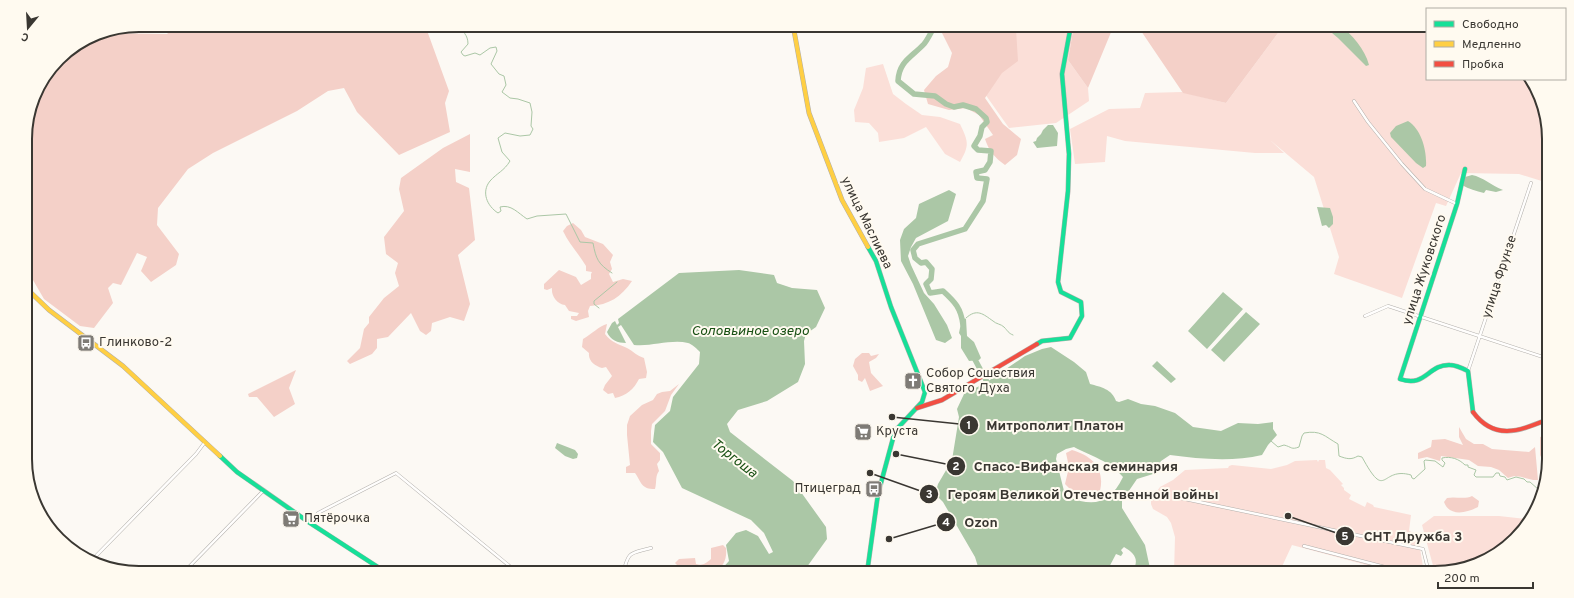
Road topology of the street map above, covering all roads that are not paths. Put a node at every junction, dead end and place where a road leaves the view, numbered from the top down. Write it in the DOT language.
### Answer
graph roads {
  1 [pos="794,32"];
  2 [pos="1070,32"];
  3 [pos="1354,102"];
  4 [pos="1465,169"];
  5 [pos="1531,182"];
  6 [pos="1457,204"];
  7 [pos="32,294"];
  8 [pos="1365,316"];
  9 [pos="1420,316"];
  10 [pos="1480,337"];
  11 [pos="1542,357"];
  12 [pos="1468,371"];
  13 [pos="916,408"];
  14 [pos="1542,422"];
  15 [pos="205,442"];
  16 [pos="264,490"];
  17 [pos="1180,498"];
  18 [pos="310,523"];
  19 [pos="1304,546"];
  20 [pos="651,548"];
  21 [pos="95,556"];
  22 [pos="190,566"];
  23 [pos="375,566"];
  24 [pos="509,566"];
  25 [pos="625,566"];
  26 [pos="868,566"];
  27 [pos="1381,566"];
  28 [pos="1427,566"];
  1 -- 13 [label="street, улица Маслиева"];
  2 -- 13 [label="street"];
  3 -- 6 [label="street"];
  4 -- 6 [label="street, улица Жуковского"];
  5 -- 10 [label="street, улица Фрунзе"];
  6 -- 9 [label="street, улица Жуковского"];
  7 -- 15 [label="street"];
  8 -- 9 [label="street"];
  9 -- 10 [label="street"];
  9 -- 12 [label="street, улица Жуковского"];
  10 -- 11 [label="street"];
  10 -- 12 [label="street, улица Фрунзе"];
  12 -- 14 [label="street"];
  13 -- 26 [label="street"];
  15 -- 16 [label="street"];
  15 -- 21 [label="street"];
  16 -- 18 [label="street"];
  16 -- 22 [label="street"];
  17 -- 28 [label="street"];
  18 -- 23 [label="street"];
  18 -- 24 [label="street"];
  19 -- 27 [label="street"];
  20 -- 25 [label="street"];
}
